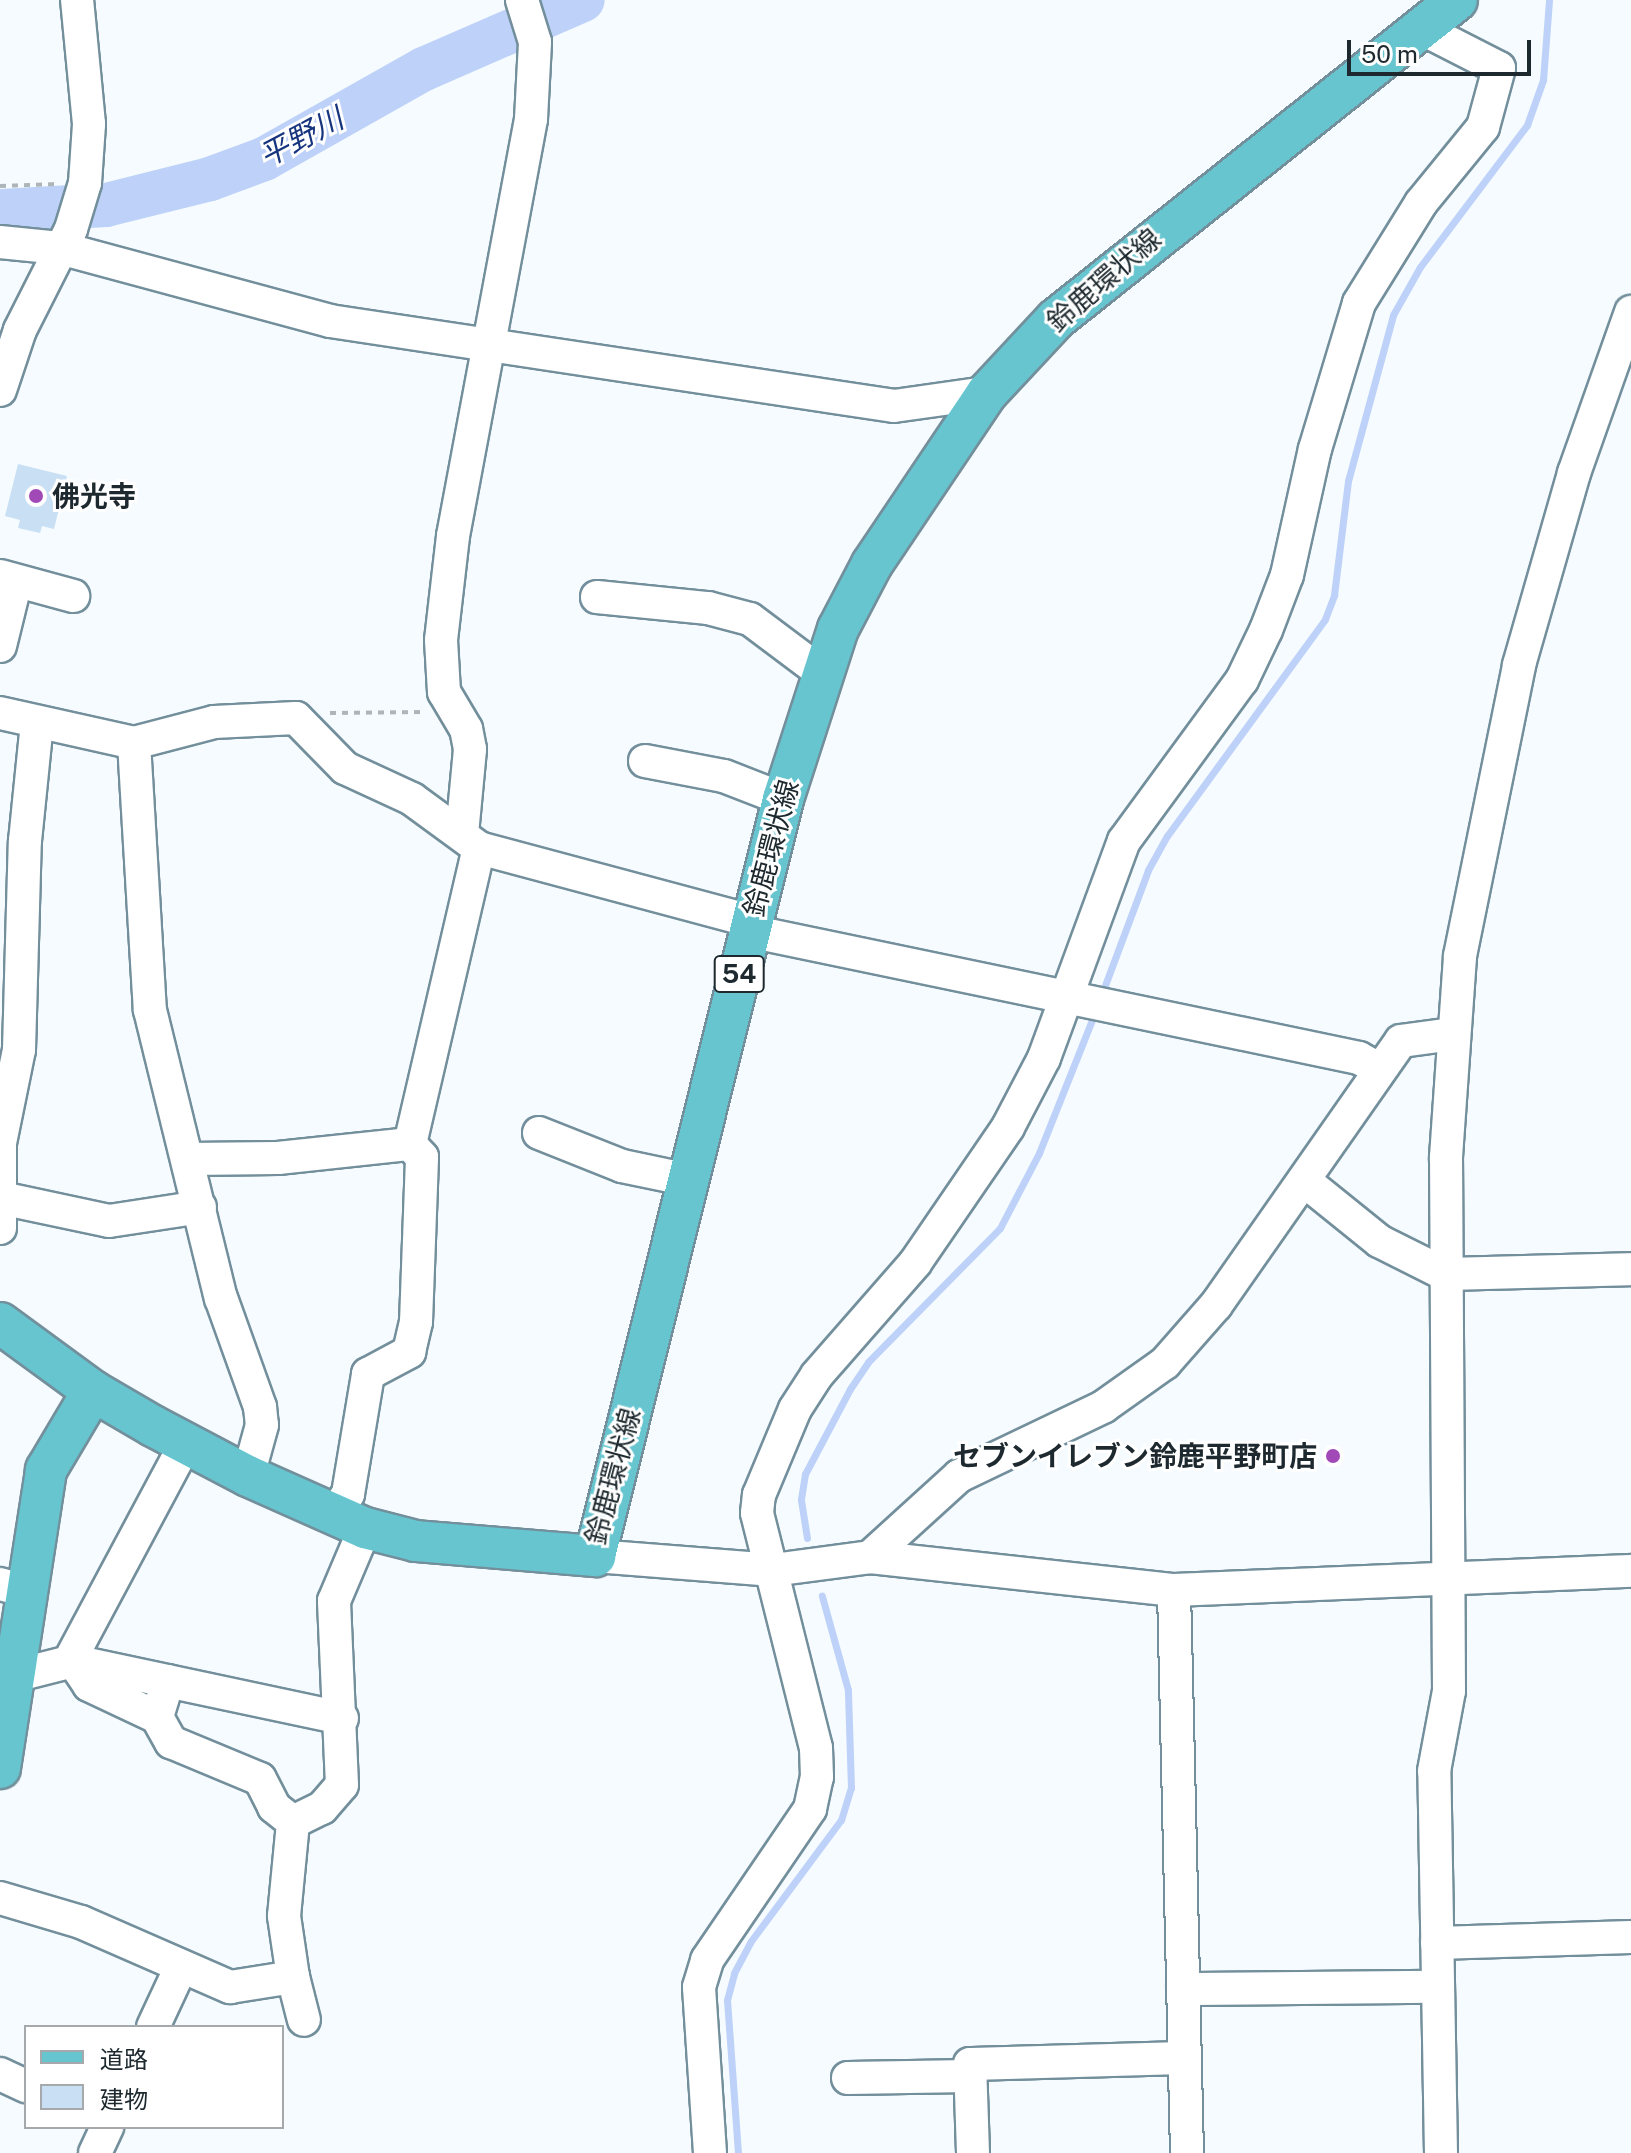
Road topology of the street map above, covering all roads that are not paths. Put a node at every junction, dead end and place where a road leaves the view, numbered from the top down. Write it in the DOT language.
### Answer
graph roads {
  1 [pos="77,0"];
  2 [pos="522,0"];
  3 [pos="1457,0"];
  4 [pos="1421,28"];
  5 [pos="66,238"];
  6 [pos="0,242"];
  7 [pos="1631,312"];
  8 [pos="488,344"];
  9 [pos="0,390"];
  10 [pos="987,393"];
  11 [pos="8,578"];
  12 [pos="73,596"];
  13 [pos="597,597"];
  14 [pos="0,646"];
  15 [pos="822,673"];
  16 [pos="0,713"];
  17 [pos="37,723"];
  18 [pos="134,743"];
  19 [pos="645,761"];
  20 [pos="783,799"];
  21 [pos="470,841"];
  22 [pos="750,926"];
  23 [pos="11,962"];
  24 [pos="1071,1000"];
  25 [pos="1453,1034"];
  26 [pos="1379,1069"];
  27 [pos="539,1133"];
  28 [pos="410,1144"];
  29 [pos="0,1145"];
  30 [pos="188,1159"];
  31 [pos="689,1180"];
  32 [pos="1306,1182"];
  33 [pos="200,1207"];
  34 [pos="1,1213"];
  35 [pos="1631,1269"];
  36 [pos="1445,1274"];
  37 [pos="0,1323"];
  38 [pos="93,1391"];
  39 [pos="186,1443"];
  40 [pos="248,1476"];
  41 [pos="350,1520"];
  42 [pos="595,1556"];
  43 [pos="870,1557"];
  44 [pos="773,1570"];
  45 [pos="1631,1571"];
  46 [pos="1449,1581"];
  47 [pos="13,1587"];
  48 [pos="1174,1590"];
  49 [pos="72,1661"];
  50 [pos="14,1676"];
  51 [pos="168,1681"];
  52 [pos="157,1717"];
  53 [pos="342,1718"];
  54 [pos="1,1764"];
  55 [pos="293,1822"];
  56 [pos="0,1898"];
  57 [pos="1631,1937"];
  58 [pos="1437,1943"];
  59 [pos="181,1967"];
  60 [pos="293,1977"];
  61 [pos="1420,1987"];
  62 [pos="1183,1989"];
  63 [pos="304,2020"];
  64 [pos="154,2025"];
  65 [pos="1184,2058"];
  66 [pos="0,2074"];
  67 [pos="970,2076"];
  68 [pos="848,2078"];
  69 [pos="24,2085"];
  70 [pos="106,2129"];
  71 [pos="95,2153"];
  72 [pos="710,2153"];
  73 [pos="973,2153"];
  74 [pos="1187,2153"];
  75 [pos="1441,2153"];
  1 -- 5 [label="street"];
  2 -- 8 [label="street"];
  3 -- 4 [label="main road, 鈴鹿環状線 / 54"];
  4 -- 10 [label="main road, 鈴鹿環状線 / 54"];
  4 -- 24 [label="street"];
  5 -- 6 [label="street"];
  5 -- 8 [label="street"];
  5 -- 9 [label="street"];
  7 -- 25 [label="street"];
  8 -- 10 [label="street"];
  8 -- 21 [label="street"];
  10 -- 15 [label="main road, 鈴鹿環状線 / 54"];
  11 -- 12 [label="street"];
  11 -- 14 [label="street"];
  13 -- 15 [label="street"];
  15 -- 20 [label="main road, 鈴鹿環状線 / 54"];
  16 -- 17 [label="street"];
  17 -- 18 [label="street"];
  17 -- 23 [label="street"];
  18 -- 21 [label="street"];
  18 -- 30 [label="street"];
  19 -- 20 [label="street"];
  20 -- 22 [label="main road, 鈴鹿環状線 / 54"];
  21 -- 22 [label="street"];
  21 -- 28 [label="street"];
  22 -- 24 [label="street"];
  22 -- 31 [label="main road, 鈴鹿環状線 / 54"];
  23 -- 29 [label="street"];
  24 -- 26 [label="street"];
  24 -- 44 [label="street"];
  25 -- 26 [label="street"];
  25 -- 36 [label="street"];
  26 -- 32 [label="street"];
  27 -- 31 [label="street"];
  28 -- 30 [label="street"];
  28 -- 41 [label="street"];
  29 -- 34 [label="street"];
  30 -- 33 [label="street"];
  31 -- 42 [label="main road, 鈴鹿環状線 / 54"];
  32 -- 36 [label="street"];
  32 -- 43 [label="street"];
  33 -- 34 [label="street"];
  33 -- 40 [label="street"];
  35 -- 36 [label="street"];
  36 -- 46 [label="street"];
  37 -- 38 [label="main road, 鈴鹿環状線"];
  38 -- 39 [label="main road, 鈴鹿環状線"];
  38 -- 47 [label="main road"];
  39 -- 40 [label="main road, 鈴鹿環状線"];
  39 -- 49 [label="street"];
  40 -- 41 [label="main road, 鈴鹿環状線"];
  41 -- 42 [label="main road, 鈴鹿環状線"];
  41 -- 53 [label="street"];
  42 -- 44 [label="street"];
  43 -- 44 [label="street"];
  43 -- 48 [label="street"];
  44 -- 72 [label="street"];
  45 -- 46 [label="street"];
  46 -- 48 [label="street"];
  46 -- 58 [label="street"];
  47 -- 50 [label="main road"];
  48 -- 62 [label="street"];
  49 -- 50 [label="street"];
  49 -- 51 [label="street"];
  49 -- 52 [label="street"];
  50 -- 54 [label="main road"];
  51 -- 52 [label="street"];
  51 -- 53 [label="street"];
  52 -- 55 [label="street"];
  53 -- 55 [label="street"];
  55 -- 60 [label="street"];
  56 -- 59 [label="street"];
  57 -- 58 [label="street"];
  58 -- 75 [label="street"];
  59 -- 60 [label="street"];
  59 -- 64 [label="street"];
  60 -- 63 [label="street"];
  61 -- 62 [label="street"];
  62 -- 65 [label="street"];
  65 -- 67 [label="street"];
  65 -- 74 [label="street"];
  66 -- 69 [label="street"];
  67 -- 68 [label="street"];
  67 -- 73 [label="street"];
  70 -- 71 [label="street"];
}
